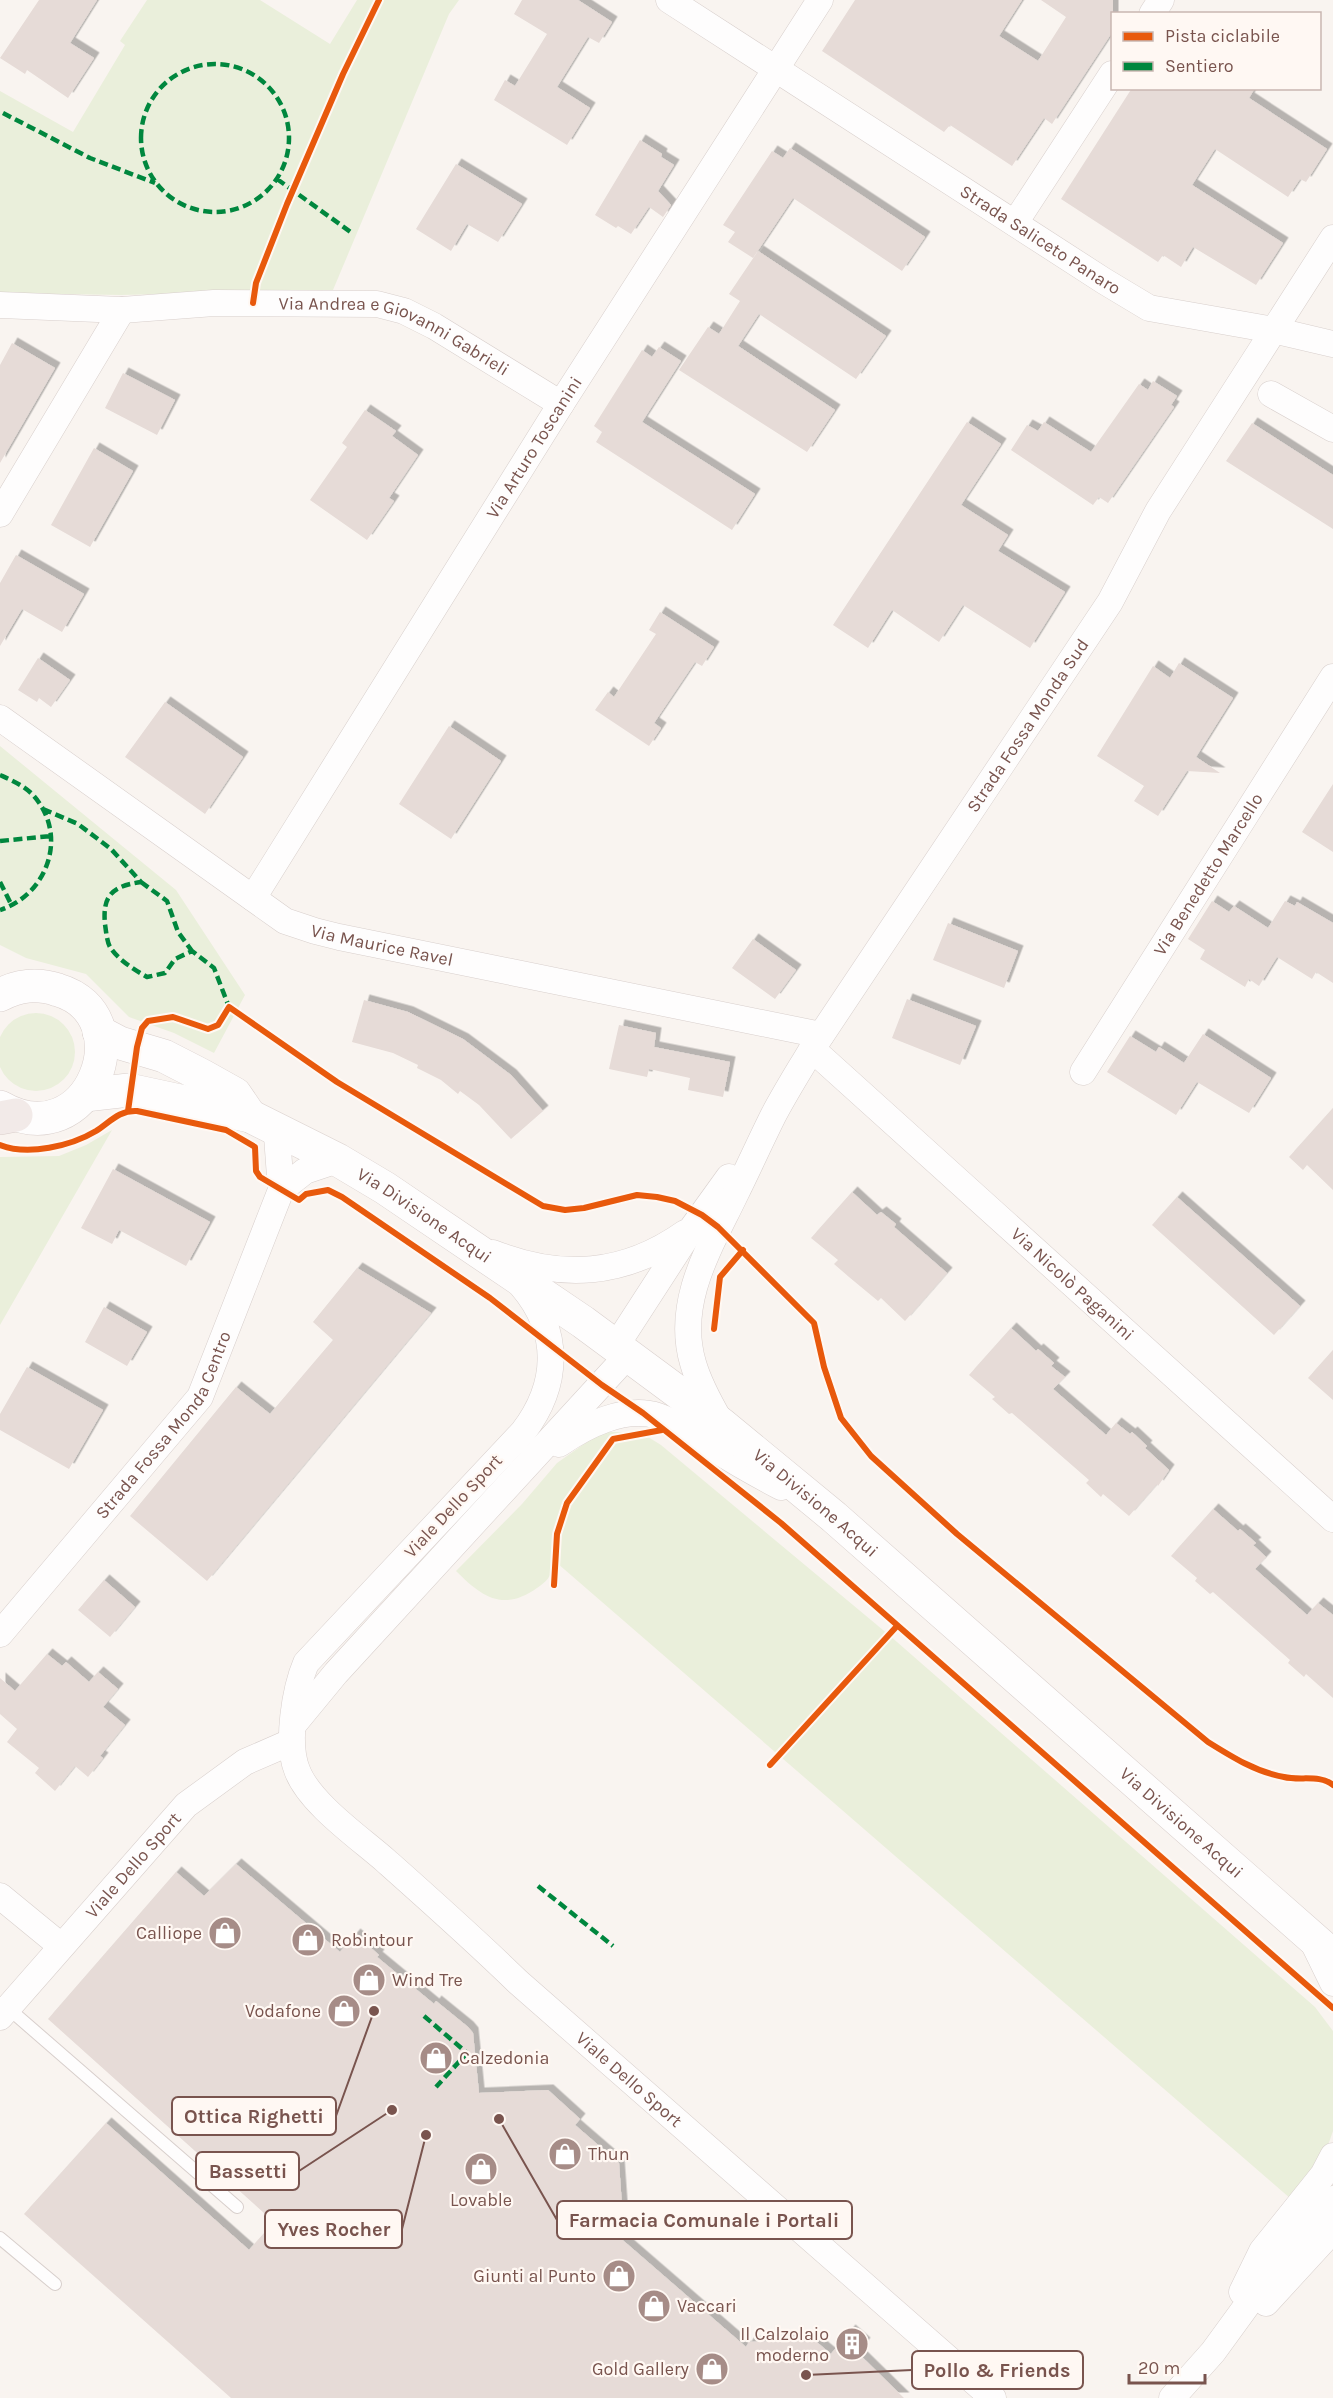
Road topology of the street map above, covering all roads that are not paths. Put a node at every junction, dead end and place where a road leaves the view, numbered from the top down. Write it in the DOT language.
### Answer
graph roads {
  1 [pos="669,0"];
  2 [pos="820,0"];
  3 [pos="775,68"];
  4 [pos="1111,77"];
  5 [pos="1015,223"];
  6 [pos="1333,238"];
  7 [pos="0,305"];
  8 [pos="122,310"];
  9 [pos="1274,330"];
  10 [pos="1333,344"];
  11 [pos="1271,394"];
  12 [pos="561,404"];
  13 [pos="1333,429"];
  14 [pos="0,514"];
  15 [pos="1333,677"];
  16 [pos="0,718"];
  17 [pos="253,898"];
  18 [pos="3,989"];
  19 [pos="99,1032"];
  20 [pos="817,1042"];
  21 [pos="1083,1072"];
  22 [pos="85,1095"];
  23 [pos="5,1113"];
  24 [pos="774,1114"];
  25 [pos="262,1122"];
  26 [pos="338,1160"];
  27 [pos="281,1190"];
  28 [pos="693,1227"];
  29 [pos="462,1241"];
  30 [pos="512,1274"];
  31 [pos="622,1351"];
  32 [pos="721,1424"];
  33 [pos="525,1469"];
  34 [pos="834,1517"];
  35 [pos="1333,1519"];
  36 [pos="0,1634"];
  37 [pos="292,1733"];
  38 [pos="0,1896"];
  39 [pos="61,1947"];
  40 [pos="1322,1947"];
  41 [pos="1333,1983"];
  42 [pos="4,2013"];
  43 [pos="1333,2156"];
  44 [pos="1333,2199"];
  45 [pos="237,2207"];
  46 [pos="1333,2230"];
  47 [pos="0,2238"];
  48 [pos="55,2284"];
  49 [pos="1230,2328"];
  50 [pos="1213,2352"];
  51 [pos="993,2398"];
  52 [pos="1172,2398"];
  1 -- 3 [label="street, Strada Saliceto Panaro"];
  2 -- 3 [label="street, Via Arturo Toscanini"];
  3 -- 5 [label="street, Strada Saliceto Panaro"];
  3 -- 12 [label="street, Via Arturo Toscanini"];
  4 -- 5 [label="street"];
  5 -- 9 [label="street, Strada Saliceto Panaro"];
  6 -- 9 [label="street, Strada Fossa Monda Sud"];
  7 -- 8 [label="street, Via Andrea e Giovanni Gabrieli"];
  8 -- 12 [label="street, Via Andrea e Giovanni Gabrieli"];
  8 -- 14 [label="street"];
  9 -- 10 [label="street, Strada Saliceto Panaro"];
  9 -- 20 [label="street, Strada Fossa Monda Sud"];
  11 -- 13 [label="street"];
  12 -- 17 [label="street, Via Arturo Toscanini"];
  15 -- 21 [label="street, Via Benedetto Marcello"];
  16 -- 17 [label="street, Via Maurice Ravel"];
  17 -- 20 [label="street, Via Maurice Ravel"];
  18 -- 19 [label="main road"];
  19 -- 22 [label="main road"];
  19 -- 25 [label="main road, Via Divisione Acqui"];
  20 -- 24 [label="street, Strada Fossa Monda Sud"];
  20 -- 35 [label="street, Via Nicolò Paganini"];
  22 -- 23 [label="main road"];
  22 -- 25 [label="main road, Via Divisione Acqui"];
  24 -- 28 [label="street, Strada Fossa Monda Sud"];
  24 -- 32 [label="street, Strada Fossa Monda Sud"];
  25 -- 26 [label="main road, Via Divisione Acqui"];
  25 -- 27 [label="street, Strada Fossa Monda Centro"];
  26 -- 27 [label="street"];
  26 -- 29 [label="main road, Via Divisione Acqui"];
  27 -- 36 [label="street, Strada Fossa Monda Centro"];
  28 -- 29 [label="street"];
  28 -- 31 [label="street, Strada Fossa Monda Sud"];
  29 -- 30 [label="main road, Via Divisione Acqui"];
  30 -- 31 [label="main road, Via Divisione Acqui"];
  30 -- 37 [label="street, Viale Dello Sport"];
  31 -- 32 [label="main road, Via Divisione Acqui"];
  31 -- 33 [label="street, Viale Dello Sport"];
  32 -- 34 [label="main road, Via Divisione Acqui"];
  33 -- 34 [label="street, Viale Dello Sport"];
  33 -- 37 [label="street, Viale Dello Sport"];
  34 -- 40 [label="main road, Via Divisione Acqui"];
  37 -- 39 [label="street, Viale Dello Sport"];
  37 -- 51 [label="street, Viale Dello Sport"];
  38 -- 39 [label="street"];
  39 -- 42 [label="street, Viale Dello Sport"];
  40 -- 41 [label="street"];
  42 -- 45 [label="lane"];
  43 -- 49 [label="street"];
  44 -- 49 [label="street"];
  46 -- 50 [label="street"];
  47 -- 48 [label="lane"];
  49 -- 50 [label="street"];
  50 -- 52 [label="street"];
}
